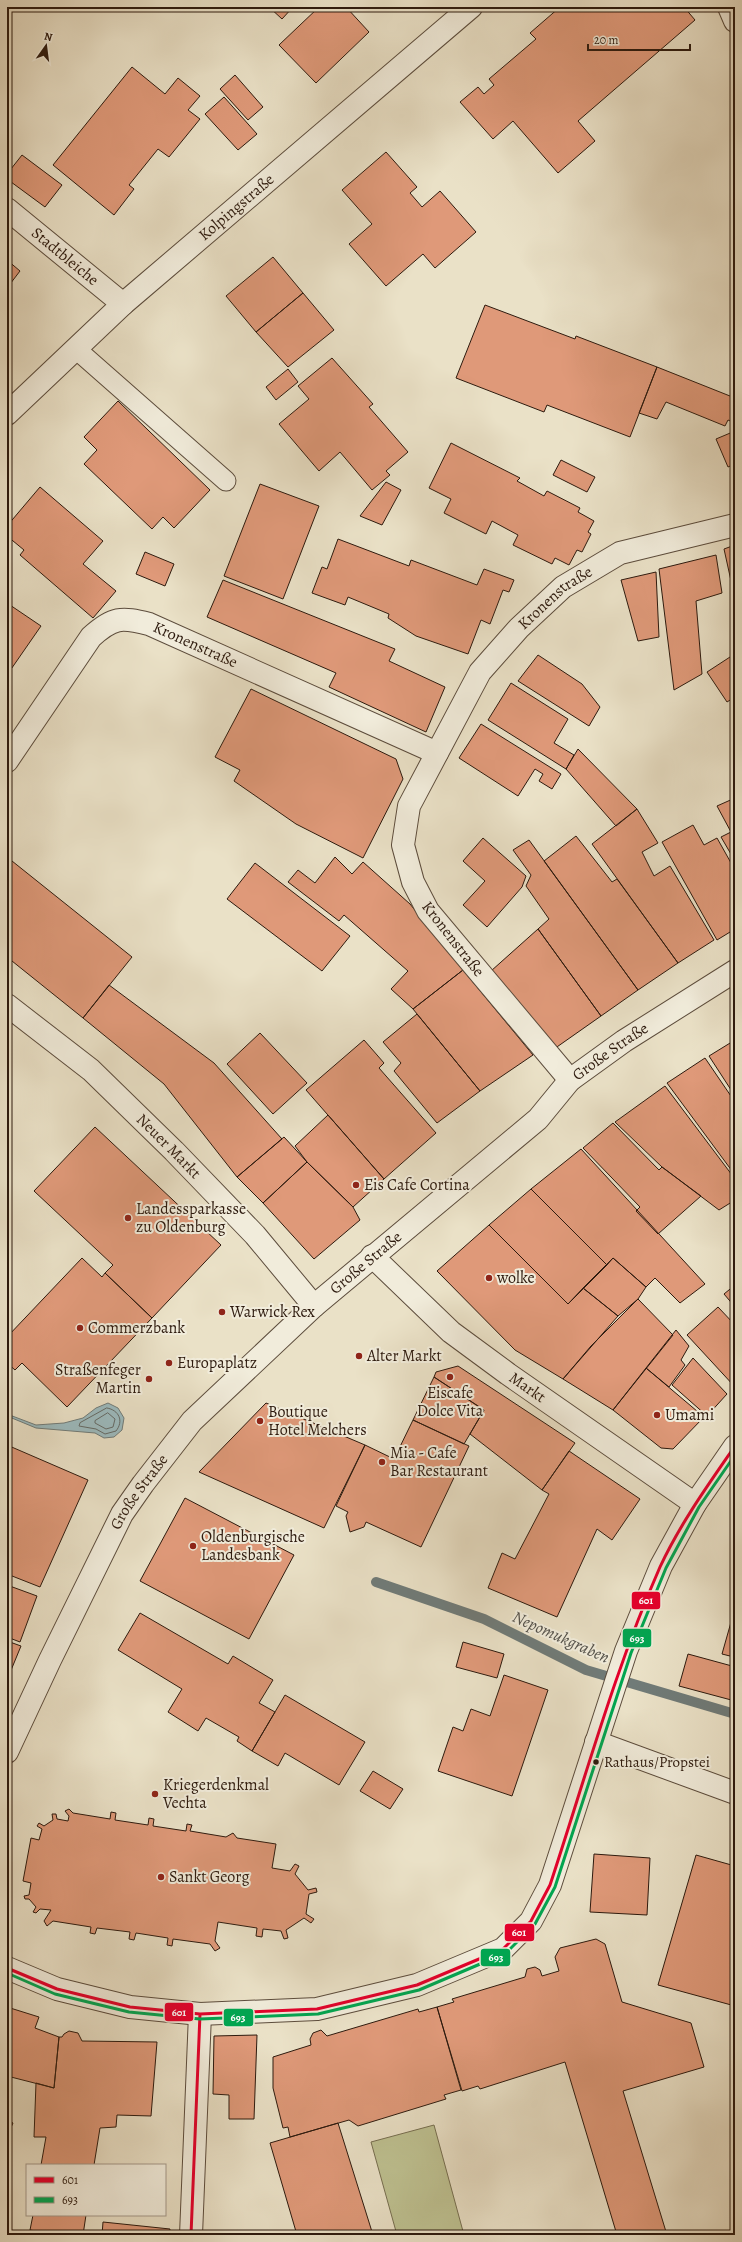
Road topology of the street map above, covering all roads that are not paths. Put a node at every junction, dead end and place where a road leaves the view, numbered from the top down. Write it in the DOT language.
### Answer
graph roads {
  1 [pos="470,7"];
  2 [pos="729,7"];
  3 [pos="735,21"];
  4 [pos="7,209"];
  5 [pos="123,304"];
  6 [pos="76,349"];
  7 [pos="7,414"];
  8 [pos="226,481"];
  9 [pos="735,525"];
  10 [pos="437,753"];
  11 [pos="7,761"];
  12 [pos="735,971"];
  13 [pos="10,1011"];
  14 [pos="570,1080"];
  15 [pos="372,1256"];
  16 [pos="314,1306"];
  17 [pos="735,1446"];
  18 [pos="695,1504"];
  19 [pos="596,1742"];
  20 [pos="7,1752"];
  21 [pos="735,1793"];
  22 [pos="7,1968"];
  23 [pos="200,2014"];
  24 [pos="191,2235"];
  1 -- 5 [label="street, Kolpingstraße"];
  2 -- 3 [label="street"];
  4 -- 5 [label="street, Stadtbleiche"];
  5 -- 6 [label="street, Kolpingstraße"];
  6 -- 7 [label="street, Kolpingstraße"];
  6 -- 8 [label="lane"];
  9 -- 10 [label="street, Kronenstraße"];
  10 -- 11 [label="street, Kronenstraße"];
  10 -- 14 [label="street, Kronenstraße"];
  12 -- 14 [label="street, Große Straße"];
  13 -- 16 [label="street, Neuer Markt"];
  14 -- 15 [label="street, Große Straße"];
  15 -- 16 [label="street, Große Straße"];
  15 -- 18 [label="street, Markt"];
  16 -- 20 [label="street, Große Straße"];
  17 -- 18 [label="street"];
  18 -- 19 [label="street"];
  19 -- 21 [label="street"];
  19 -- 23 [label="street"];
  22 -- 23 [label="street"];
  23 -- 24 [label="street"];
}
